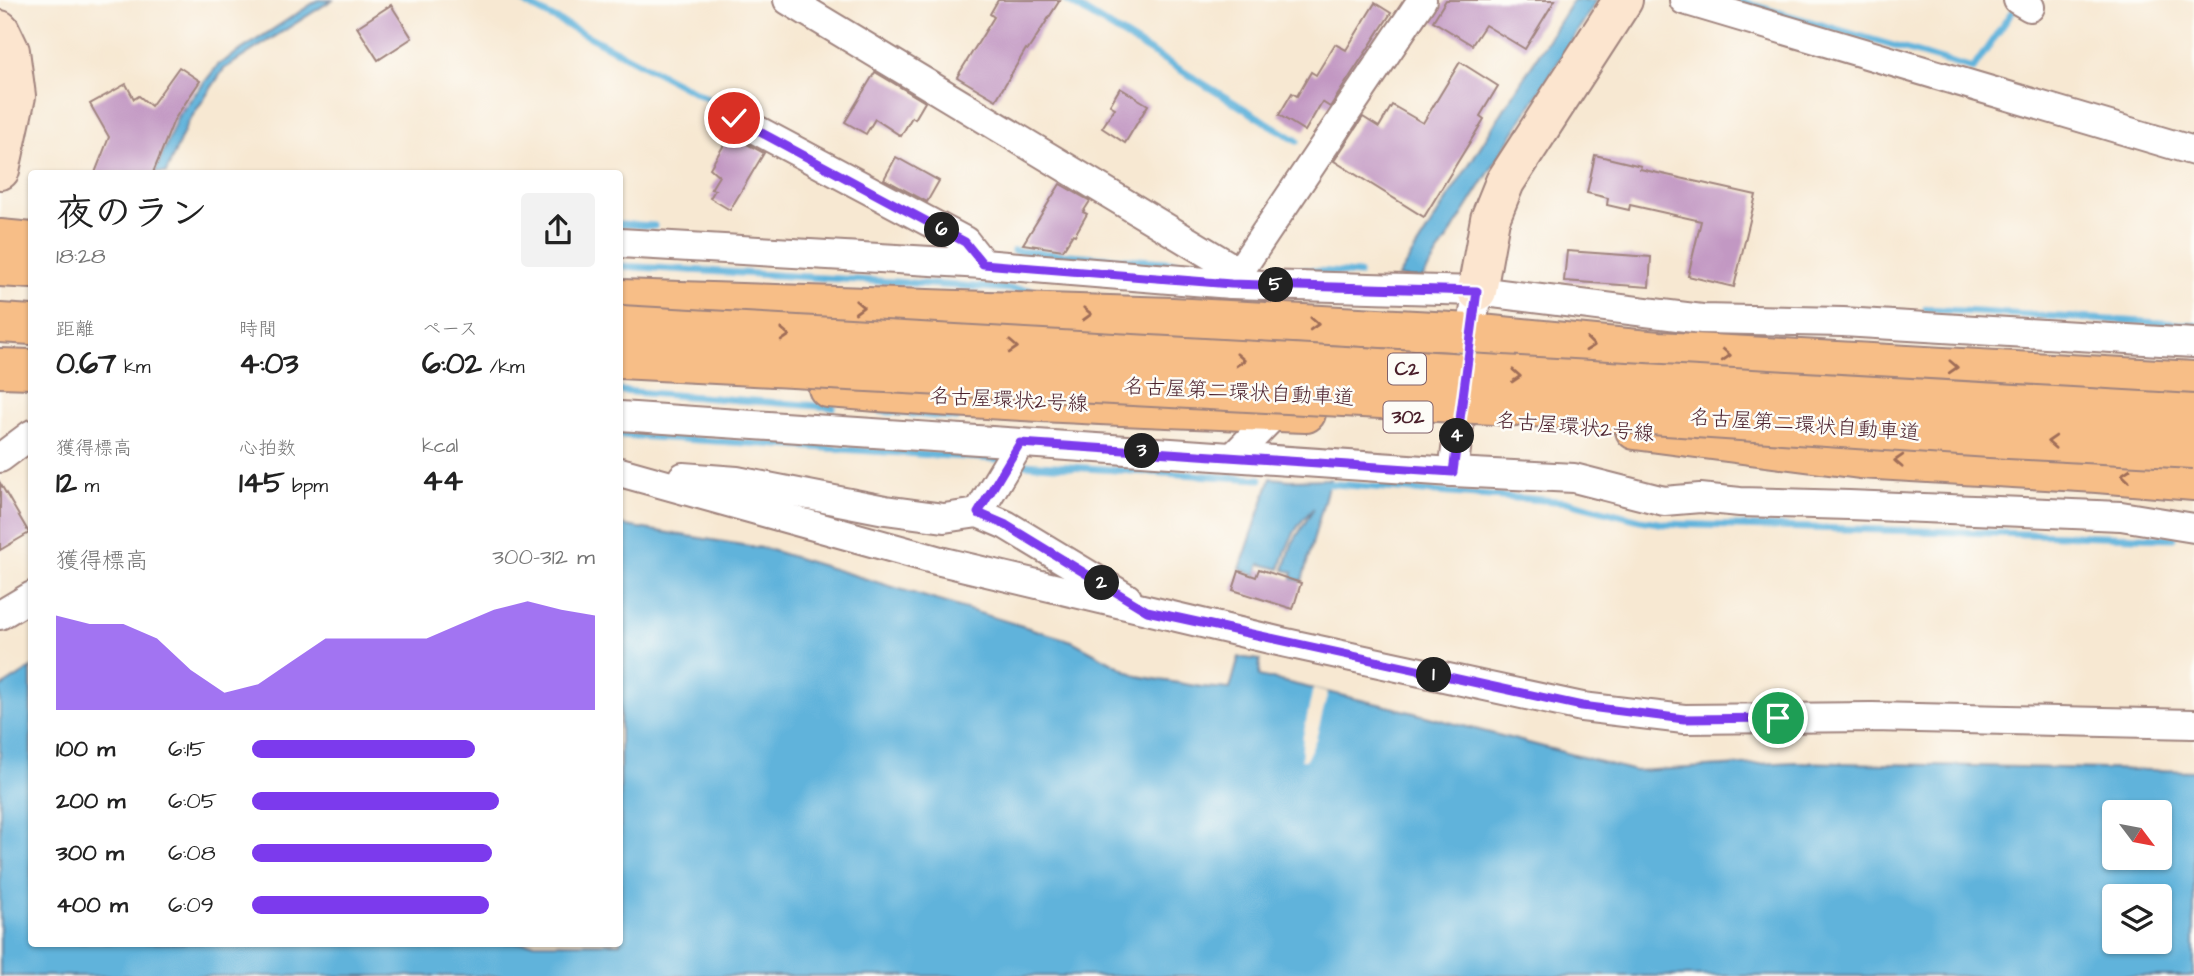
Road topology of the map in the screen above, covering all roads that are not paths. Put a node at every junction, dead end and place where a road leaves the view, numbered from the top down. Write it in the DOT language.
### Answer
graph roads {
  1 [pos="788,0"];
  2 [pos="1623,0"];
  3 [pos="1684,0"];
  4 [pos="1417,2"];
  5 [pos="0,30"];
  6 [pos="734,118"];
  7 [pos="2194,151"];
  8 [pos="0,170"];
  9 [pos="0,239"];
  10 [pos="28,242"];
  11 [pos="623,243"];
  12 [pos="983,264"];
  13 [pos="0,267"];
  14 [pos="28,269"];
  15 [pos="1045,269"];
  16 [pos="1235,278"];
  17 [pos="0,289"];
  18 [pos="28,291"];
  19 [pos="1477,291"];
  20 [pos="623,299"];
  21 [pos="623,312"];
  22 [pos="1172,317"];
  23 [pos="1702,319"];
  24 [pos="0,323"];
  25 [pos="28,325"];
  26 [pos="623,325"];
  27 [pos="743,332"];
  28 [pos="1471,333"];
  29 [pos="0,334"];
  30 [pos="28,335"];
  31 [pos="2194,343"];
  32 [pos="1658,351"];
  33 [pos="623,359"];
  34 [pos="761,367"];
  35 [pos="0,368"];
  36 [pos="28,369"];
  37 [pos="623,372"];
  38 [pos="623,372"];
  39 [pos="2194,381"];
  40 [pos="1277,412"];
  41 [pos="2194,414"];
  42 [pos="623,416"];
  43 [pos="1459,418"];
  44 [pos="28,437"];
  45 [pos="1020,443"];
  46 [pos="2194,449"];
  47 [pos="1233,457"];
  48 [pos="0,458"];
  49 [pos="623,472"];
  50 [pos="1453,472"];
  51 [pos="623,473"];
  52 [pos="2194,481"];
  53 [pos="978,513"];
  54 [pos="2194,528"];
  55 [pos="28,598"];
  56 [pos="1147,611"];
  57 [pos="0,615"];
  58 [pos="2194,724"];
  1 -- 16 [label="street"];
  2 -- 19 [label="street"];
  3 -- 7 [label="street"];
  4 -- 16 [label="street"];
  5 -- 8 [label="street"];
  6 -- 12 [label="street"];
  9 -- 10 [label="highway"];
  11 -- 12 [label="street"];
  12 -- 15 [label="street"];
  13 -- 14 [label="highway"];
  15 -- 16 [label="street"];
  15 -- 22 [label="street"];
  16 -- 19 [label="street"];
  17 -- 18 [label="highway"];
  19 -- 23 [label="street"];
  19 -- 28 [label="street"];
  20 -- 22 [label="highway, one-way"];
  21 -- 27 [label="highway, bridge"];
  22 -- 28 [label="highway, one-way"];
  23 -- 31 [label="street"];
  23 -- 32 [label="street"];
  24 -- 25 [label="highway"];
  26 -- 27 [label="highway, 名古屋第二環状自動車道 / C2, bridge"];
  27 -- 41 [label="highway, 名古屋第二環状自動車道 / C2, one-way, bridge"];
  28 -- 32 [label="highway, one-way"];
  28 -- 43 [label="street"];
  29 -- 30 [label="highway"];
  32 -- 39 [label="highway, one-way"];
  33 -- 34 [label="highway, 名古屋第二環状自動車道 / C2, bridge"];
  34 -- 37 [label="highway, bridge"];
  46 -- 34 [label="highway, 名古屋第二環状自動車道 / C2, one-way, bridge"];
  35 -- 36 [label="highway"];
  38 -- 40 [label="highway, 名古屋環状2号線 / 302"];
  40 -- 43 [label="highway, 名古屋環状2号線 / 302"];
  40 -- 47 [label="street"];
  42 -- 45 [label="street"];
  43 -- 50 [label="street"];
  52 -- 43 [label="highway, 名古屋環状2号線 / 302, one-way"];
  44 -- 48 [label="street"];
  45 -- 47 [label="street"];
  45 -- 53 [label="street"];
  47 -- 50 [label="street"];
  49 -- 53 [label="street"];
  50 -- 54 [label="street"];
  51 -- 56 [label="street"];
  53 -- 56 [label="street"];
  55 -- 57 [label="street"];
  56 -- 58 [label="street"];
}
